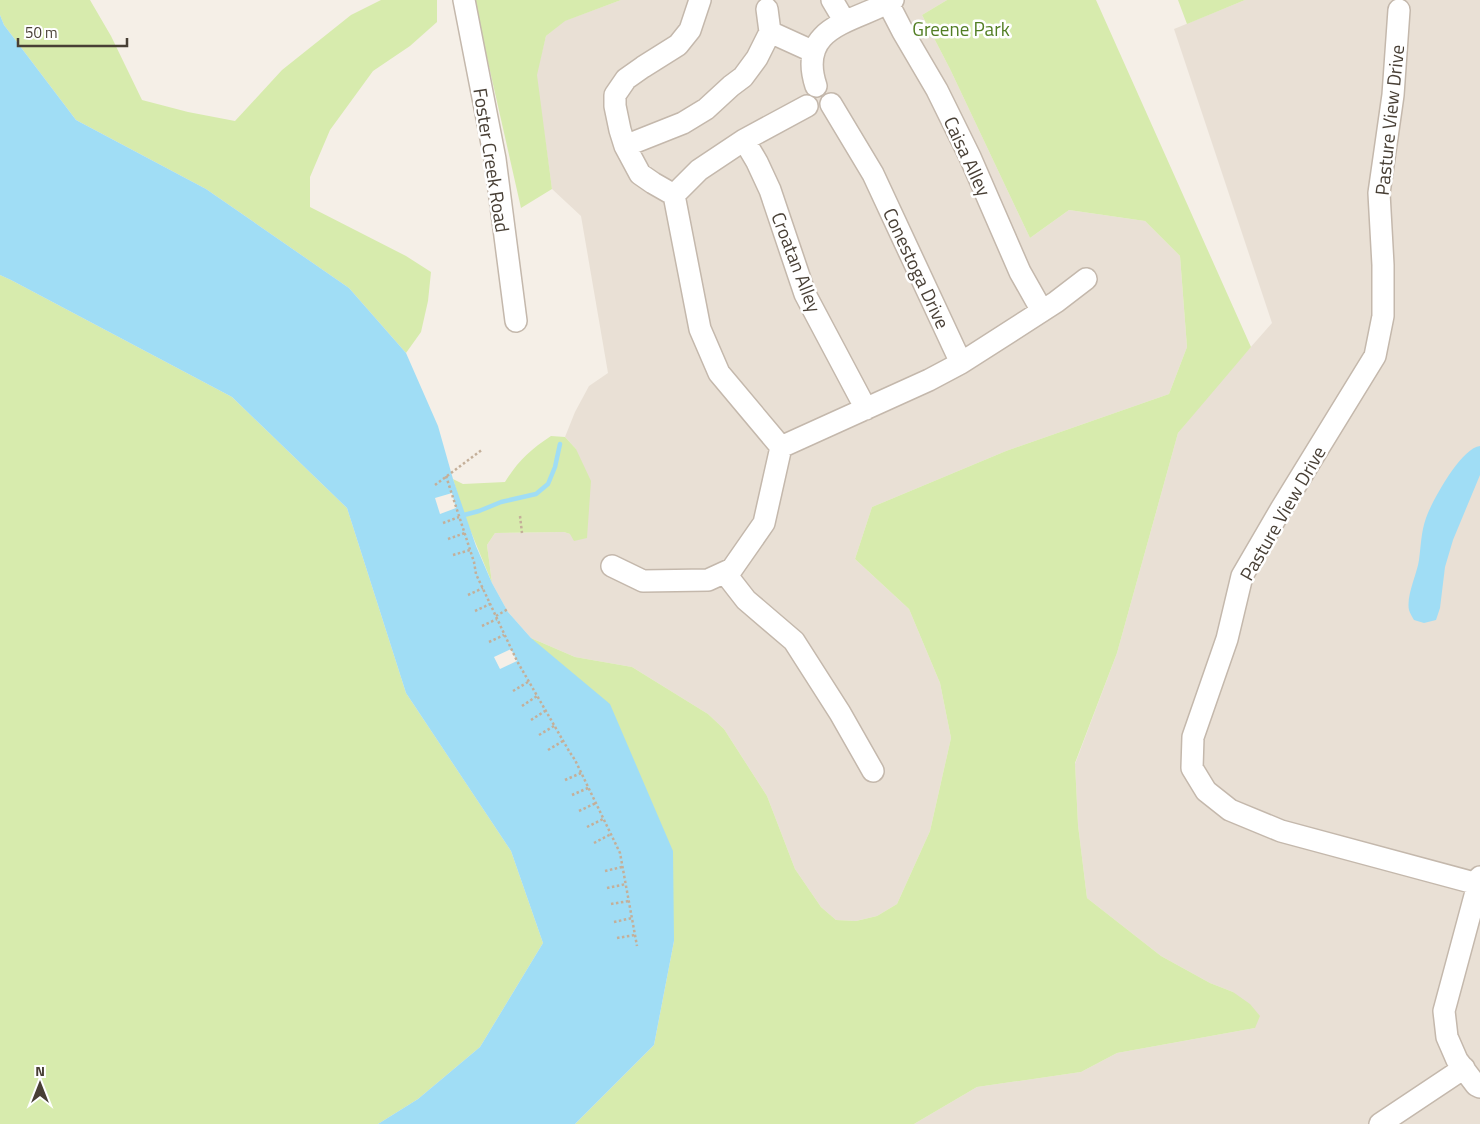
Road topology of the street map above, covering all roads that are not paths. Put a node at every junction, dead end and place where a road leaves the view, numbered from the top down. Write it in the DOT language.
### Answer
graph roads {
  1 [pos="464,0"];
  2 [pos="700,0"];
  3 [pos="832,0"];
  4 [pos="890,2"];
  5 [pos="767,9"];
  6 [pos="1399,10"];
  7 [pos="845,22"];
  8 [pos="770,32"];
  9 [pos="814,52"];
  10 [pos="816,86"];
  11 [pos="831,104"];
  12 [pos="807,106"];
  13 [pos="744,140"];
  14 [pos="625,146"];
  15 [pos="674,195"];
  16 [pos="1086,279"];
  17 [pos="1042,311"];
  18 [pos="516,322"];
  19 [pos="961,363"];
  20 [pos="866,409"];
  21 [pos="781,447"];
  22 [pos="612,566"];
  23 [pos="725,573"];
  24 [pos="873,771"];
  25 [pos="1479,881"];
  26 [pos="1464,1068"];
  27 [pos="1480,1087"];
  28 [pos="1380,1124"];
  1 -- 18 [label="street, Foster Creek Road"];
  2 -- 14 [label="street"];
  3 -- 7 [label="street"];
  4 -- 7 [label="street"];
  4 -- 17 [label="street, Caisa Alley"];
  5 -- 8 [label="street"];
  6 -- 25 [label="street, Pasture View Drive"];
  7 -- 9 [label="street"];
  8 -- 9 [label="street"];
  8 -- 14 [label="street"];
  9 -- 10 [label="street"];
  10 -- 11 [label="street"];
  10 -- 12 [label="street"];
  11 -- 12 [label="street"];
  11 -- 19 [label="street, Conestoga Drive"];
  12 -- 13 [label="street"];
  13 -- 15 [label="street"];
  13 -- 20 [label="street, Croatan Alley"];
  14 -- 15 [label="street"];
  15 -- 21 [label="street"];
  16 -- 17 [label="street"];
  17 -- 19 [label="street"];
  19 -- 20 [label="street"];
  20 -- 21 [label="street"];
  21 -- 23 [label="street"];
  22 -- 23 [label="street"];
  23 -- 24 [label="street"];
  25 -- 26 [label="street"];
  26 -- 27 [label="street"];
  26 -- 28 [label="street"];
}
